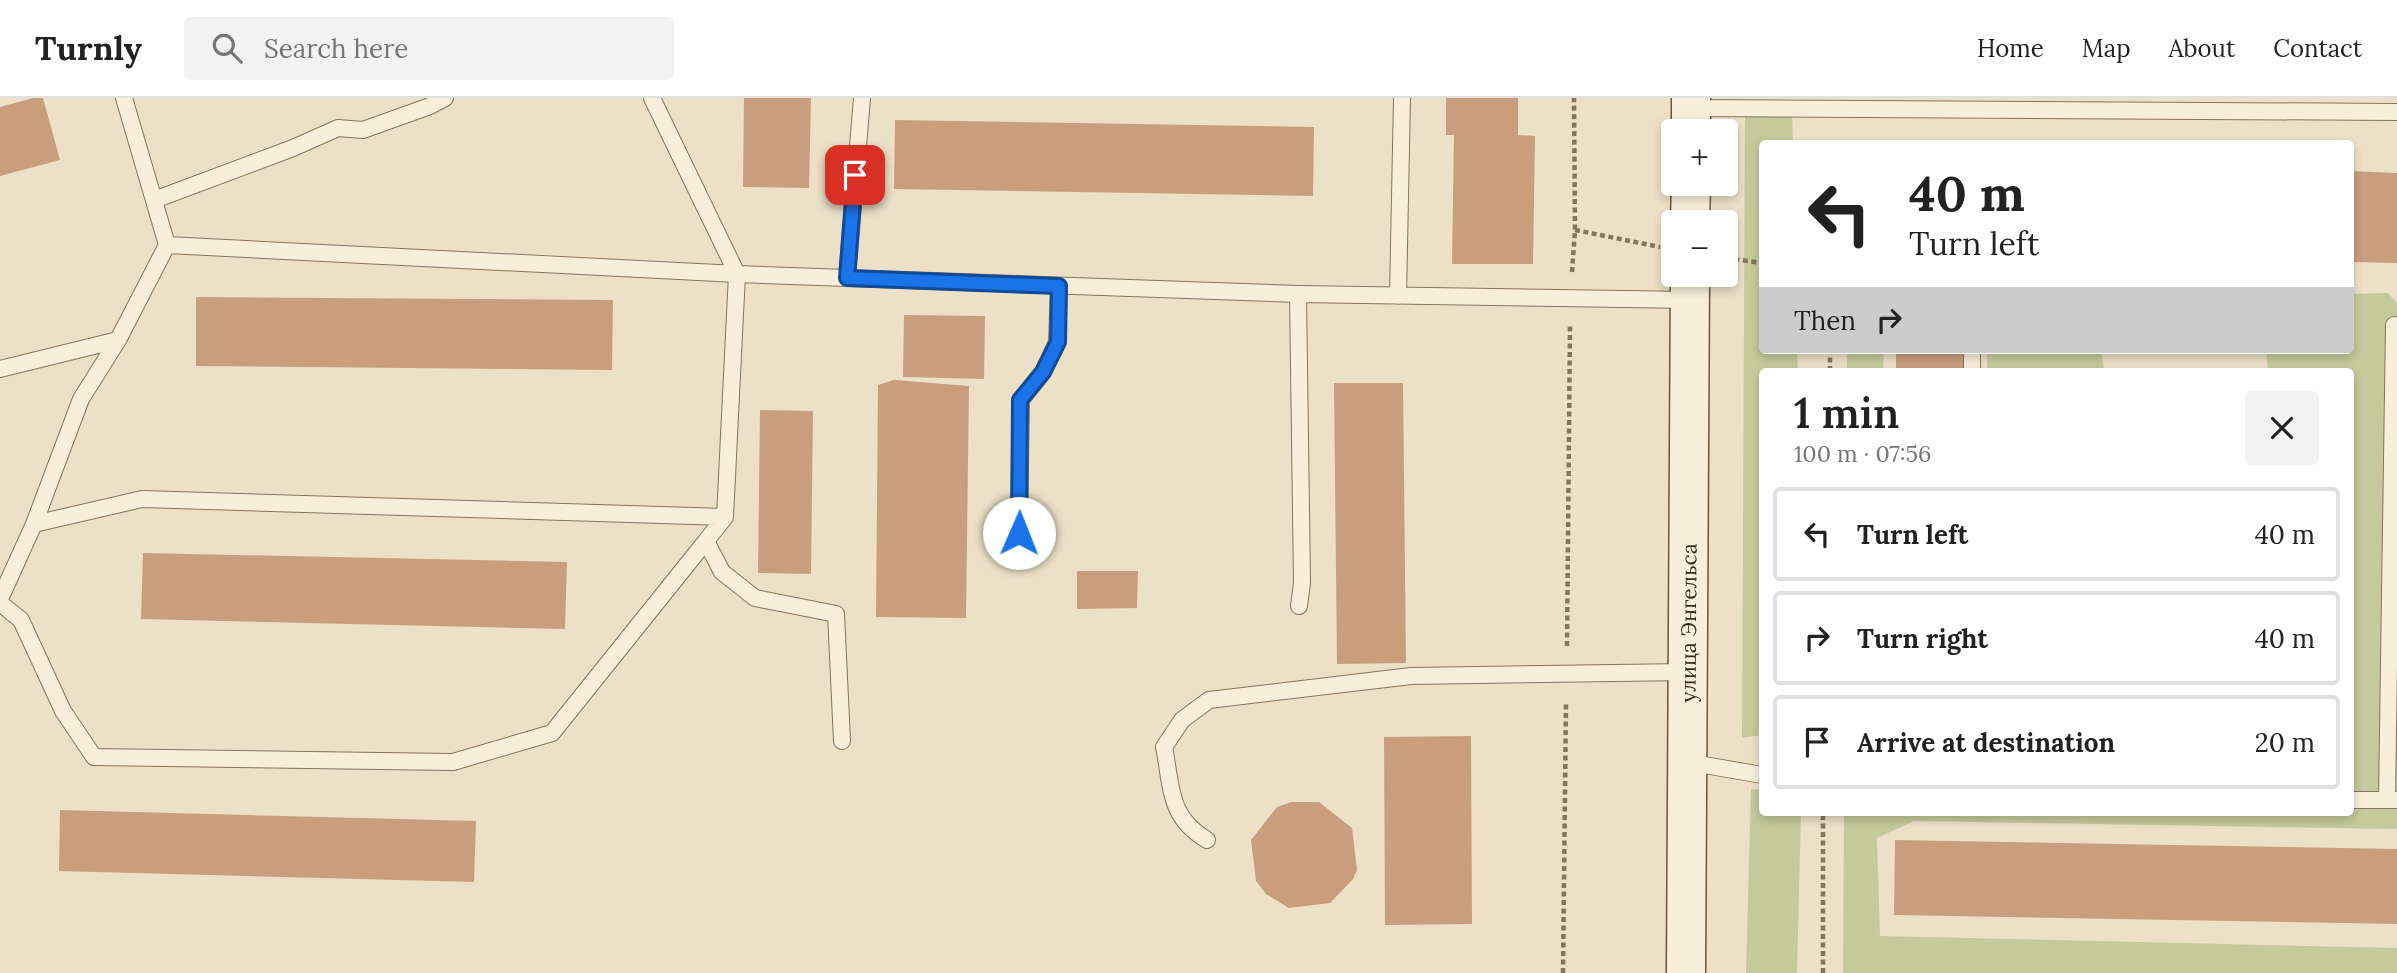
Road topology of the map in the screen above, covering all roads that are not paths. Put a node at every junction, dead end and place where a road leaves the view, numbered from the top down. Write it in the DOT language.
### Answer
graph roads {
  1 [pos="124,98"];
  2 [pos="444,98"];
  3 [pos="652,98"];
  4 [pos="862,98"];
  5 [pos="1402,98"];
  6 [pos="1691,112"];
  7 [pos="2397,113"];
  8 [pos="154,200"];
  9 [pos="167,245"];
  10 [pos="737,274"];
  11 [pos="847,278"];
  12 [pos="1059,286"];
  13 [pos="1691,287"];
  14 [pos="1298,294"];
  15 [pos="1398,296"];
  16 [pos="2394,325"];
  17 [pos="118,340"];
  18 [pos="0,369"];
  19 [pos="725,517"];
  20 [pos="34,524"];
  21 [pos="1019,533"];
  22 [pos="706,541"];
  23 [pos="0,601"];
  24 [pos="1299,606"];
  25 [pos="1688,672"];
  26 [pos="842,741"];
  27 [pos="1688,762"];
  28 [pos="1759,774"];
  29 [pos="2392,799"];
  30 [pos="2354,800"];
  31 [pos="1207,840"];
  32 [pos="1686,973"];
  1 -- 8 [label="lane"];
  2 -- 8 [label="lane"];
  3 -- 10 [label="lane"];
  4 -- 11 [label="lane"];
  5 -- 15 [label="lane"];
  6 -- 7 [label="lane"];
  8 -- 9 [label="lane"];
  9 -- 10 [label="lane"];
  9 -- 17 [label="lane"];
  10 -- 11 [label="lane"];
  10 -- 19 [label="lane"];
  11 -- 12 [label="lane"];
  12 -- 14 [label="lane"];
  12 -- 21 [label="lane"];
  13 -- 15 [label="lane"];
  13 -- 25 [label="main road, улица Энгельса"];
  14 -- 15 [label="lane"];
  14 -- 24 [label="lane"];
  16 -- 29 [label="lane"];
  17 -- 18 [label="lane"];
  17 -- 20 [label="lane"];
  19 -- 20 [label="lane"];
  19 -- 22 [label="lane"];
  20 -- 23 [label="lane"];
  22 -- 23 [label="lane"];
  22 -- 26 [label="lane"];
  25 -- 27 [label="main road, улица Энгельса"];
  25 -- 31 [label="lane"];
  27 -- 28 [label="lane"];
  27 -- 32 [label="main road, улица Энгельса"];
  29 -- 30 [label="lane"];
}
